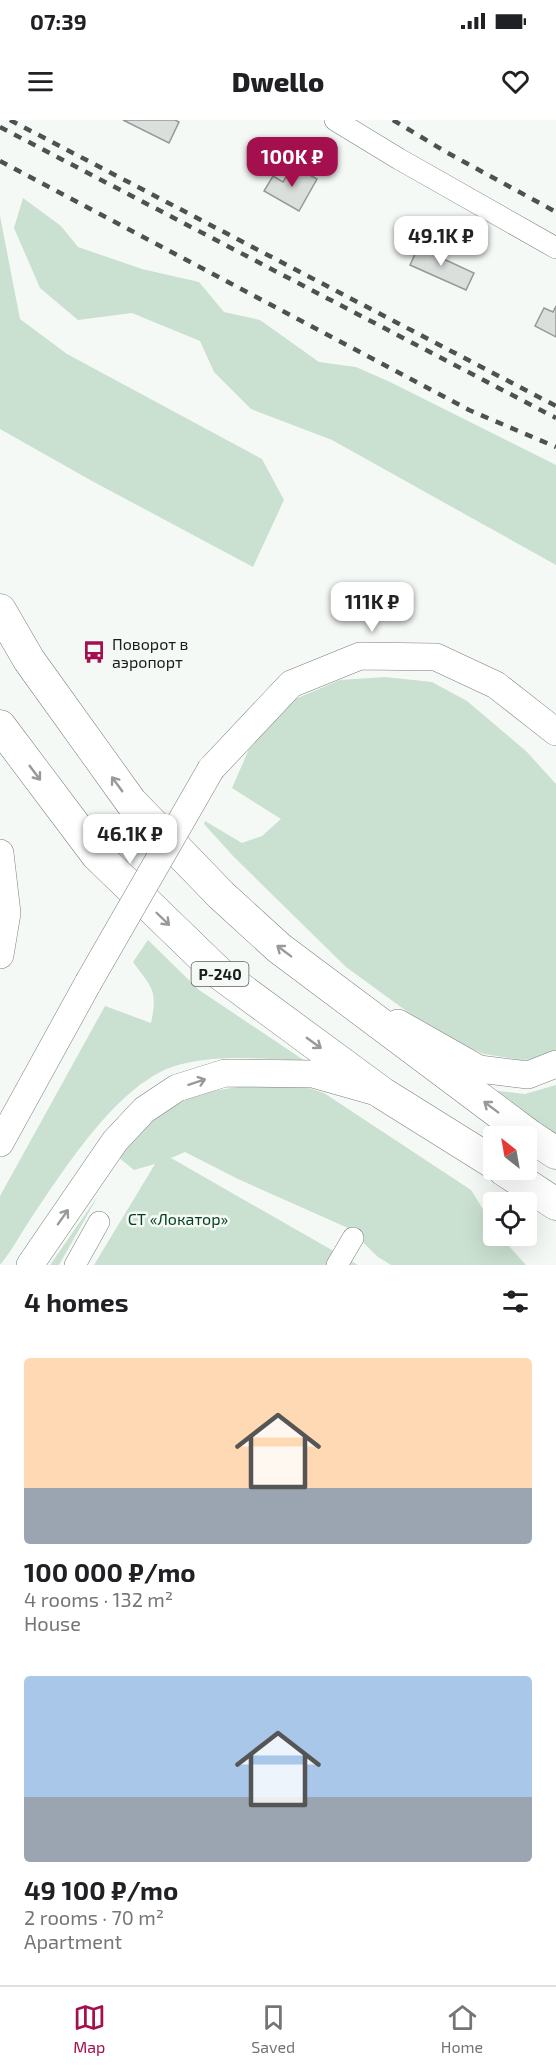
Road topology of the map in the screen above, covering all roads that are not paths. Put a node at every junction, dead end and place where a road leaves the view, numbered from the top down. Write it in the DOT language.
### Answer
graph roads {
  1 [pos="335,120"];
  2 [pos="556,248"];
  3 [pos="0,610"];
  4 [pos="0,726"];
  5 [pos="556,732"];
  6 [pos="0,853"];
  7 [pos="0,954"];
  8 [pos="332,986"];
  9 [pos="556,1064"];
  10 [pos="382,1093"];
  11 [pos="0,1143"];
  12 [pos="556,1153"];
  13 [pos="483,1156"];
  14 [pos="519,1180"];
  15 [pos="556,1204"];
  16 [pos="99,1222"];
  17 [pos="353,1238"];
  18 [pos="30,1265"];
  19 [pos="75,1265"];
  20 [pos="337,1265"];
  1 -- 2 [label="street"];
  8 -- 3 [label="highway, one-way"];
  4 -- 10 [label="highway, Р-240, one-way"];
  5 -- 11 [label="main road, bridge"];
  6 -- 7 [label="main road"];
  8 -- 9 [label="main road"];
  12 -- 8 [label="highway, one-way"];
  10 -- 13 [label="highway, Р-240"];
  18 -- 10 [label="main road, one-way"];
  14 -- 15 [label="highway"];
  16 -- 19 [label="street"];
  17 -- 20 [label="street"];
}
